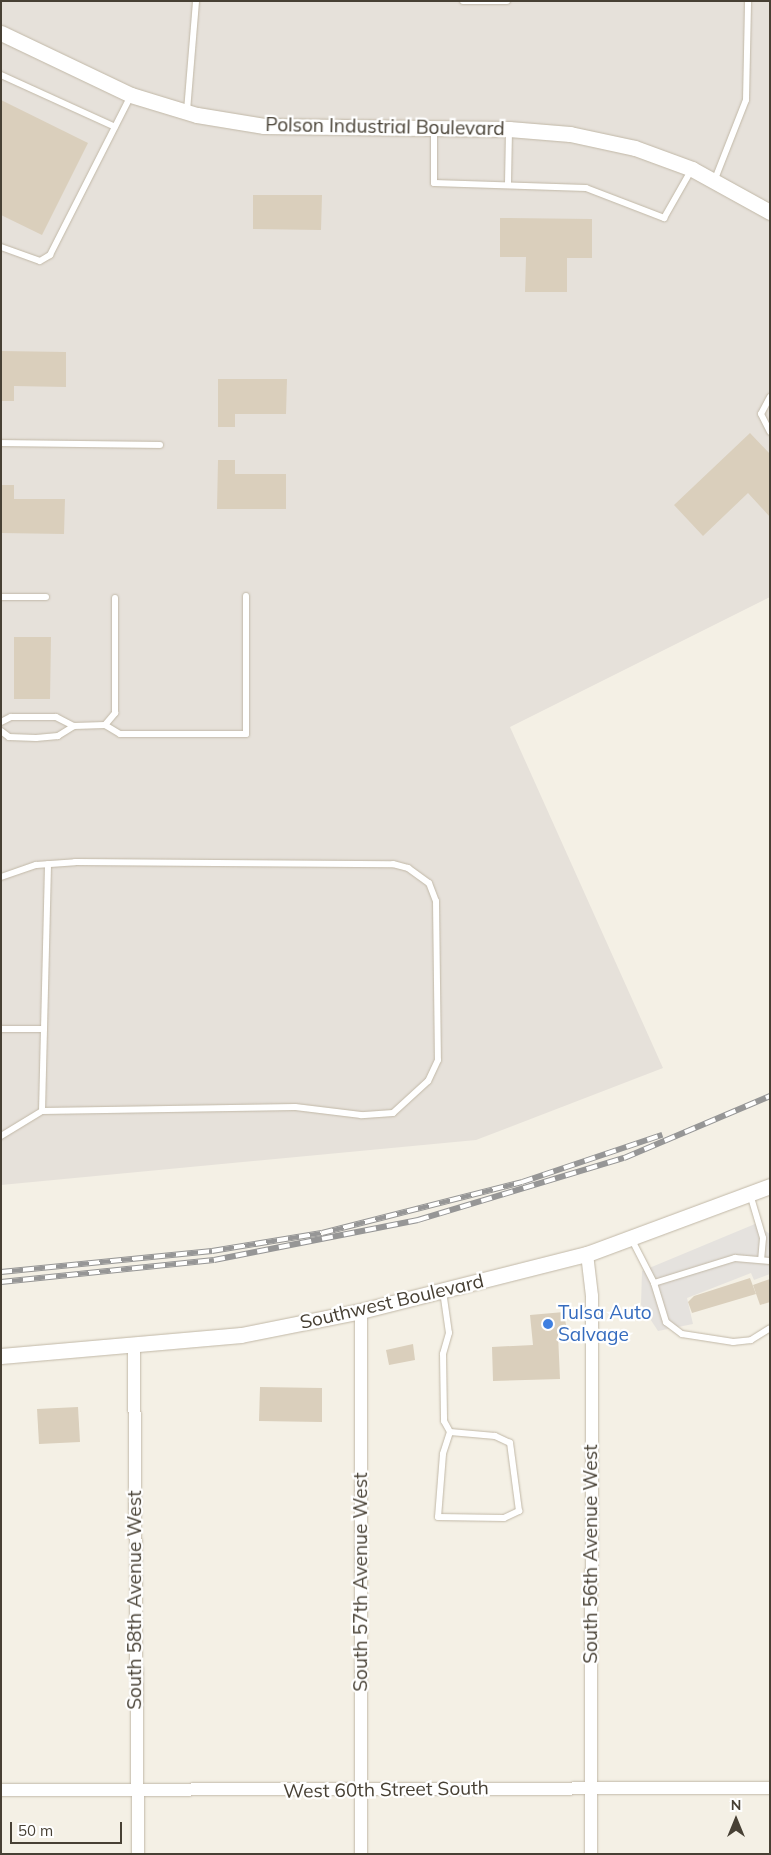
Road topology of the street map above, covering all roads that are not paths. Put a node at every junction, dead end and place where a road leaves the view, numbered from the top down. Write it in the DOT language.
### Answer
graph roads {
  1 [pos="196,1"];
  2 [pos="464,1"];
  3 [pos="507,1"];
  4 [pos="748,1"];
  5 [pos="1,33"];
  6 [pos="1,74"];
  7 [pos="131,95"];
  8 [pos="186,112"];
  9 [pos="115,127"];
  10 [pos="434,128"];
  11 [pos="509,129"];
  12 [pos="692,169"];
  13 [pos="715,179"];
  14 [pos="508,183"];
  15 [pos="770,212"];
  16 [pos="1,247"];
  17 [pos="770,397"];
  18 [pos="770,432"];
  19 [pos="1,443"];
  20 [pos="160,445"];
  21 [pos="246,596"];
  22 [pos="1,597"];
  23 [pos="46,598"];
  24 [pos="115,598"];
  25 [pos="1,722"];
  26 [pos="105,725"];
  27 [pos="74,726"];
  28 [pos="1,731"];
  29 [pos="48,864"];
  30 [pos="1,876"];
  31 [pos="1,1029"];
  32 [pos="44,1030"];
  33 [pos="42,1111"];
  34 [pos="1,1136"];
  35 [pos="770,1186"];
  36 [pos="750,1194"];
  37 [pos="632,1240"];
  38 [pos="587,1254"];
  39 [pos="761,1259"];
  40 [pos="770,1261"];
  41 [pos="654,1283"];
  42 [pos="442,1290"];
  43 [pos="361,1311"];
  44 [pos="770,1328"];
  45 [pos="134,1346"];
  46 [pos="1,1356"];
  47 [pos="450,1432"];
  48 [pos="590,1786"];
  49 [pos="770,1788"];
  50 [pos="1,1790"];
  51 [pos="137,1791"];
  52 [pos="361,1791"];
  53 [pos="138,1854"];
  54 [pos="361,1854"];
  55 [pos="591,1854"];
  1 -- 8 [label="lane"];
  2 -- 3 [label="lane"];
  4 -- 13 [label="lane"];
  5 -- 7 [label="street, Polson Industrial Boulevard"];
  6 -- 9 [label="lane"];
  7 -- 8 [label="street, Polson Industrial Boulevard"];
  7 -- 9 [label="lane"];
  8 -- 10 [label="street, Polson Industrial Boulevard"];
  9 -- 16 [label="lane"];
  10 -- 11 [label="street, Polson Industrial Boulevard"];
  10 -- 14 [label="lane"];
  11 -- 12 [label="street, Polson Industrial Boulevard"];
  11 -- 14 [label="lane"];
  12 -- 13 [label="street, Polson Industrial Boulevard"];
  12 -- 14 [label="lane"];
  13 -- 15 [label="street, Polson Industrial Boulevard"];
  17 -- 18 [label="lane"];
  19 -- 20 [label="lane"];
  21 -- 26 [label="lane"];
  22 -- 23 [label="lane"];
  24 -- 26 [label="lane"];
  25 -- 27 [label="lane"];
  26 -- 27 [label="lane"];
  27 -- 28 [label="lane"];
  29 -- 30 [label="lane"];
  29 -- 32 [label="lane"];
  29 -- 33 [label="lane"];
  31 -- 32 [label="lane"];
  32 -- 33 [label="lane"];
  33 -- 34 [label="lane"];
  35 -- 36 [label="street, Southwest Boulevard"];
  36 -- 37 [label="street, Southwest Boulevard"];
  36 -- 39 [label="lane"];
  37 -- 38 [label="street, Southwest Boulevard"];
  37 -- 41 [label="lane"];
  38 -- 42 [label="street, Southwest Boulevard"];
  38 -- 48 [label="street, South 56th Avenue West"];
  39 -- 40 [label="lane"];
  39 -- 41 [label="lane"];
  41 -- 44 [label="lane"];
  42 -- 43 [label="street, Southwest Boulevard"];
  42 -- 47 [label="lane"];
  43 -- 45 [label="street, Southwest Boulevard"];
  43 -- 52 [label="street, South 57th Avenue West"];
  45 -- 46 [label="street, Southwest Boulevard"];
  45 -- 51 [label="street, South 58th Avenue West"];
  47 -- 47 [label="lane"];
  48 -- 49 [label="street, West 60th Street South"];
  48 -- 52 [label="street, West 60th Street South"];
  48 -- 55 [label="street, South 56th Avenue West"];
  50 -- 51 [label="street, West 60th Street South"];
  51 -- 52 [label="street, West 60th Street South"];
  51 -- 53 [label="street, South 58th Avenue West"];
  52 -- 54 [label="street, South 57th Avenue West"];
}
